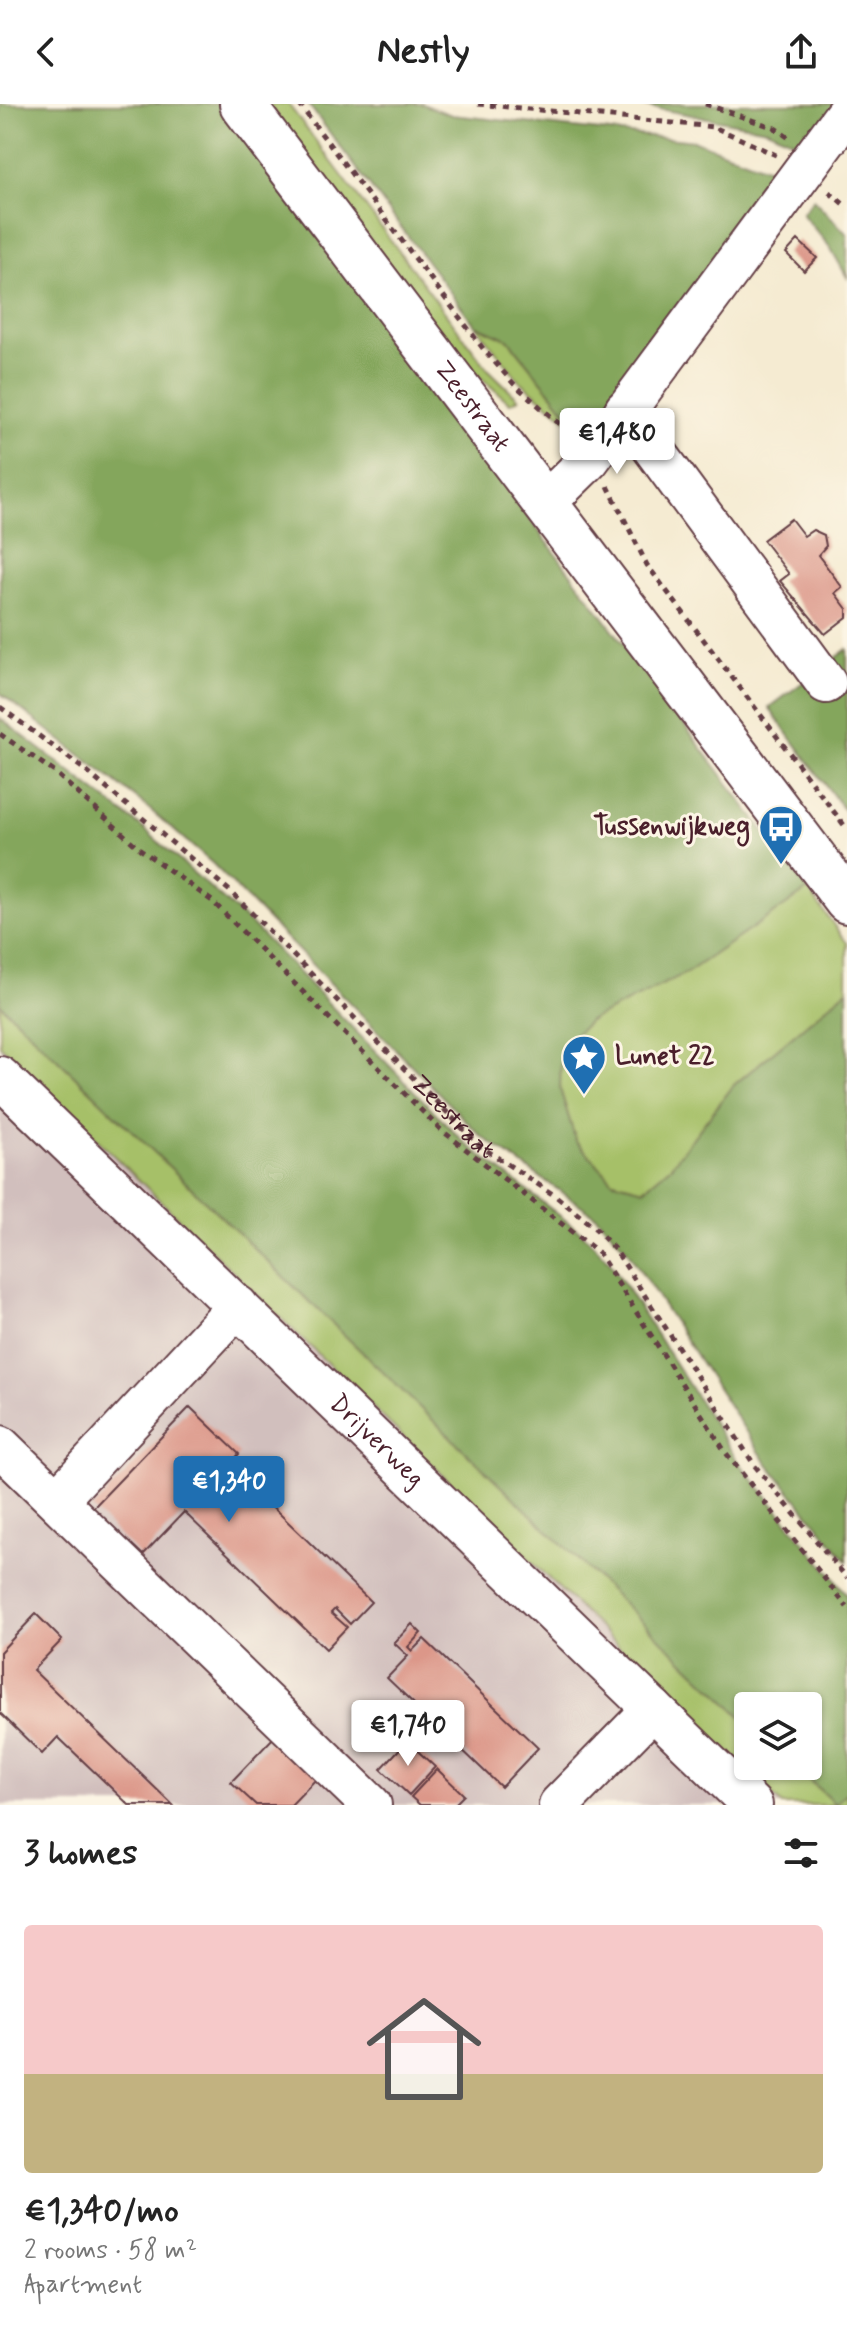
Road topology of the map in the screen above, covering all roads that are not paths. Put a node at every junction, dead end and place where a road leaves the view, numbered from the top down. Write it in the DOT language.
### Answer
graph roads {
  1 [pos="242,104"];
  2 [pos="847,112"];
  3 [pos="625,410"];
  4 [pos="546,502"];
  5 [pos="826,683"];
  6 [pos="847,901"];
  7 [pos="0,1077"];
  8 [pos="238,1306"];
  9 [pos="0,1446"];
  10 [pos="57,1500"];
  11 [pos="653,1709"];
  12 [pos="371,1805"];
  13 [pos="559,1805"];
  14 [pos="752,1805"];
  1 -- 4 [label="main road, Zeestraat"];
  2 -- 3 [label="street"];
  3 -- 4 [label="street"];
  3 -- 5 [label="street"];
  4 -- 6 [label="main road, Zeestraat"];
  7 -- 8 [label="street, Drijverweg"];
  8 -- 10 [label="street"];
  8 -- 11 [label="street, Drijverweg"];
  9 -- 10 [label="street"];
  10 -- 12 [label="street"];
  11 -- 13 [label="street"];
  11 -- 14 [label="street, Drijverweg"];
}
